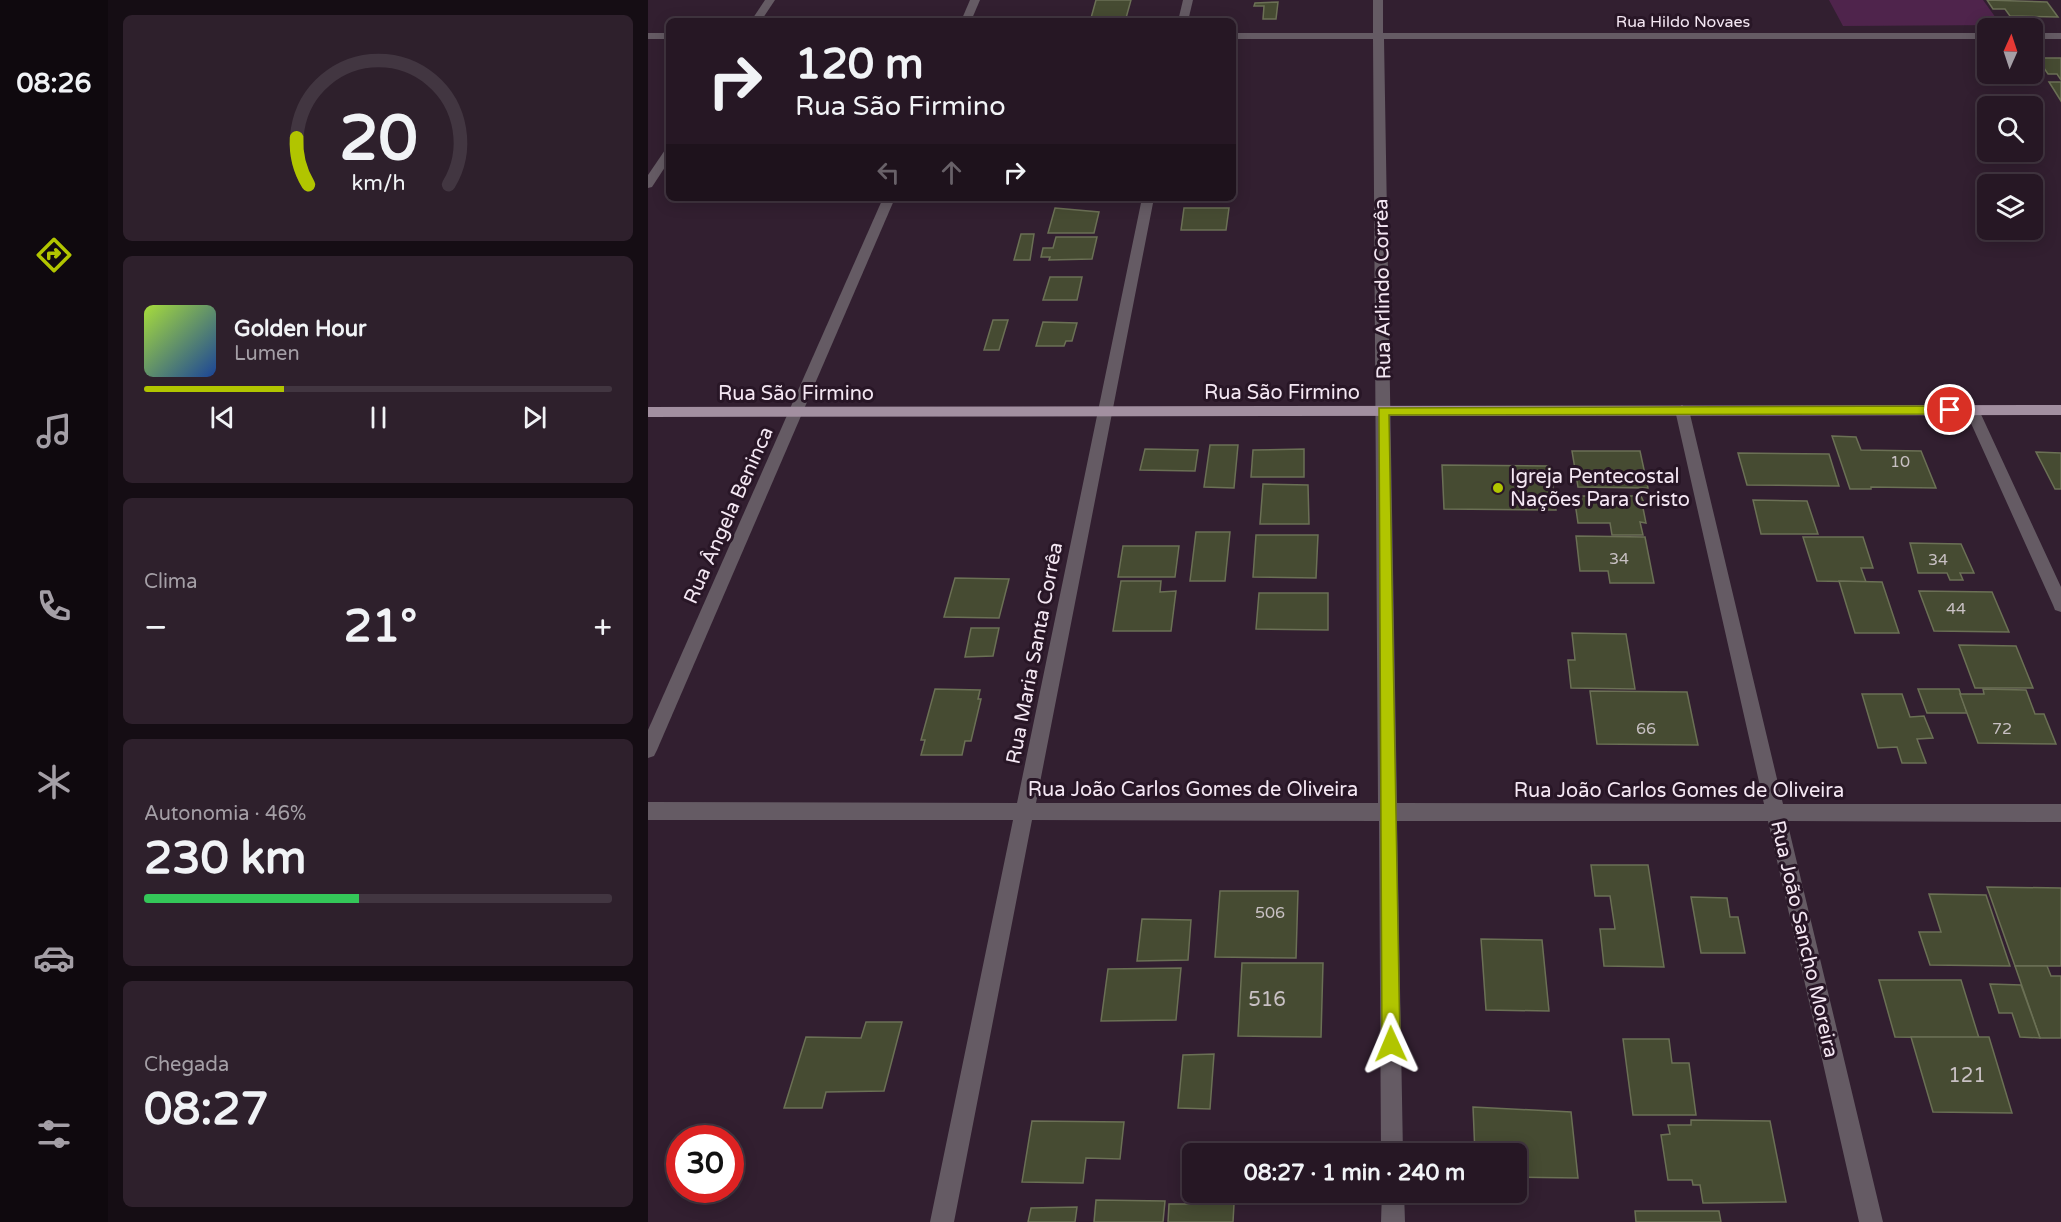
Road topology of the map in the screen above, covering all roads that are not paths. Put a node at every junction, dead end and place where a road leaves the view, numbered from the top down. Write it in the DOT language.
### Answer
graph roads {
  1 [pos="770,0"];
  2 [pos="975,0"];
  3 [pos="1188,0"];
  4 [pos="1378,0"];
  5 [pos="758,18"];
  6 [pos="967,18"];
  7 [pos="1184,18"];
  8 [pos="648,36"];
  9 [pos="666,36"];
  10 [pos="1236,36"];
  11 [pos="1379,36"];
  12 [pos="1977,36"];
  13 [pos="2043,36"];
  14 [pos="2061,36"];
  15 [pos="666,157"];
  16 [pos="648,184"];
  17 [pos="888,201"];
  18 [pos="1147,201"];
  19 [pos="1682,410"];
  20 [pos="1972,410"];
  21 [pos="2061,410"];
  22 [pos="1105,411"];
  23 [pos="1383,411"];
  24 [pos="648,412"];
  25 [pos="796,412"];
  26 [pos="2061,605"];
  27 [pos="648,750"];
  28 [pos="648,811"];
  29 [pos="1025,811"];
  30 [pos="1389,812"];
  31 [pos="1775,813"];
  32 [pos="2061,813"];
  33 [pos="1392,1143"];
  34 [pos="1393,1203"];
  35 [pos="942,1222"];
  36 [pos="1393,1222"];
  37 [pos="1870,1222"];
  1 -- 5 [label="street"];
  2 -- 6 [label="street"];
  3 -- 7 [label="street"];
  4 -- 11 [label="street, Rua Arlindo Corrêa"];
  8 -- 9 [label="street"];
  10 -- 11 [label="street, Rua Hildo Novaes"];
  11 -- 12 [label="street, Rua Hildo Novaes"];
  11 -- 23 [label="street, Rua Arlindo Corrêa"];
  13 -- 14 [label="street"];
  15 -- 16 [label="street"];
  17 -- 25 [label="street, Rua Ângela Beninca"];
  18 -- 22 [label="street, Rua Maria Santa Corrêa"];
  19 -- 20 [label="main road, Rua São Firmino"];
  19 -- 23 [label="main road, Rua São Firmino"];
  19 -- 31 [label="street, Rua João Sancho Moreira"];
  20 -- 21 [label="main road, Rua São Firmino"];
  20 -- 26 [label="street"];
  22 -- 23 [label="main road, Rua São Firmino"];
  22 -- 25 [label="main road, Rua São Firmino"];
  22 -- 29 [label="street, Rua Maria Santa Corrêa"];
  23 -- 30 [label="street, Rua Arlindo Corrêa"];
  24 -- 25 [label="main road, Rua São Firmino"];
  25 -- 27 [label="street, Rua Ângela Beninca"];
  28 -- 29 [label="street, Rua João Carlos Gomes de Oliveira"];
  29 -- 30 [label="street, Rua João Carlos Gomes de Oliveira"];
  29 -- 35 [label="street, Rua Maria Santa Corrêa"];
  30 -- 31 [label="street, Rua João Carlos Gomes de Oliveira"];
  30 -- 33 [label="street, Rua Arlindo Corrêa"];
  31 -- 32 [label="street, Rua João Carlos Gomes de Oliveira"];
  31 -- 37 [label="street, Rua João Sancho Moreira"];
  34 -- 36 [label="street"];
}
